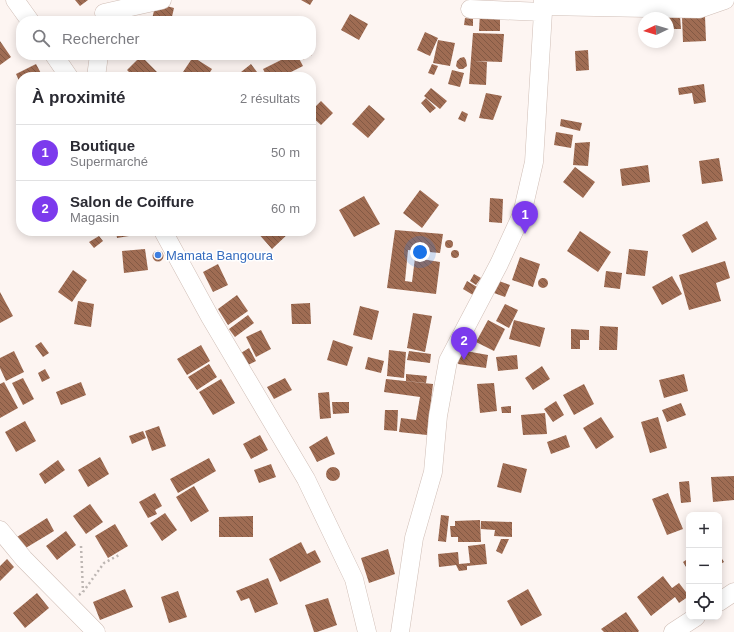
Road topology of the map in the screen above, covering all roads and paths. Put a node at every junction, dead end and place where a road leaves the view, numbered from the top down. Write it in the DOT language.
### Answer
graph roads {
  1 [pos="162,0"];
  2 [pos="725,0"];
  3 [pos="10,1"];
  4 [pos="543,6"];
  5 [pos="470,9"];
  6 [pos="105,11"];
  7 [pos="25,16"];
  8 [pos="57,60"];
  9 [pos="98,60"];
  10 [pos="66,72"];
  11 [pos="97,72"];
  12 [pos="167,236"];
  13 [pos="0,530"];
  14 [pos="81,546"];
  15 [pos="121,554"];
  16 [pos="83,592"];
  17 [pos="68,603"];
  18 [pos="691,620"];
  19 [pos="96,632"];
  20 [pos="367,632"];
  21 [pos="400,632"];
  22 [pos="672,632"];
  1 -- 6 [label="street"];
  2 -- 4 [label="street"];
  3 -- 7 [label="street"];
  4 -- 5 [label="street"];
  4 -- 21 [label="street"];
  8 -- 10 [label="street"];
  9 -- 11 [label="street"];
  12 -- 20 [label="street"];
  13 -- 17 [label="street"];
  14 -- 16 [label="path"];
  15 -- 16 [label="path"];
  16 -- 17 [label="path"];
  17 -- 19 [label="street"];
  18 -- 22 [label="street"];
}
